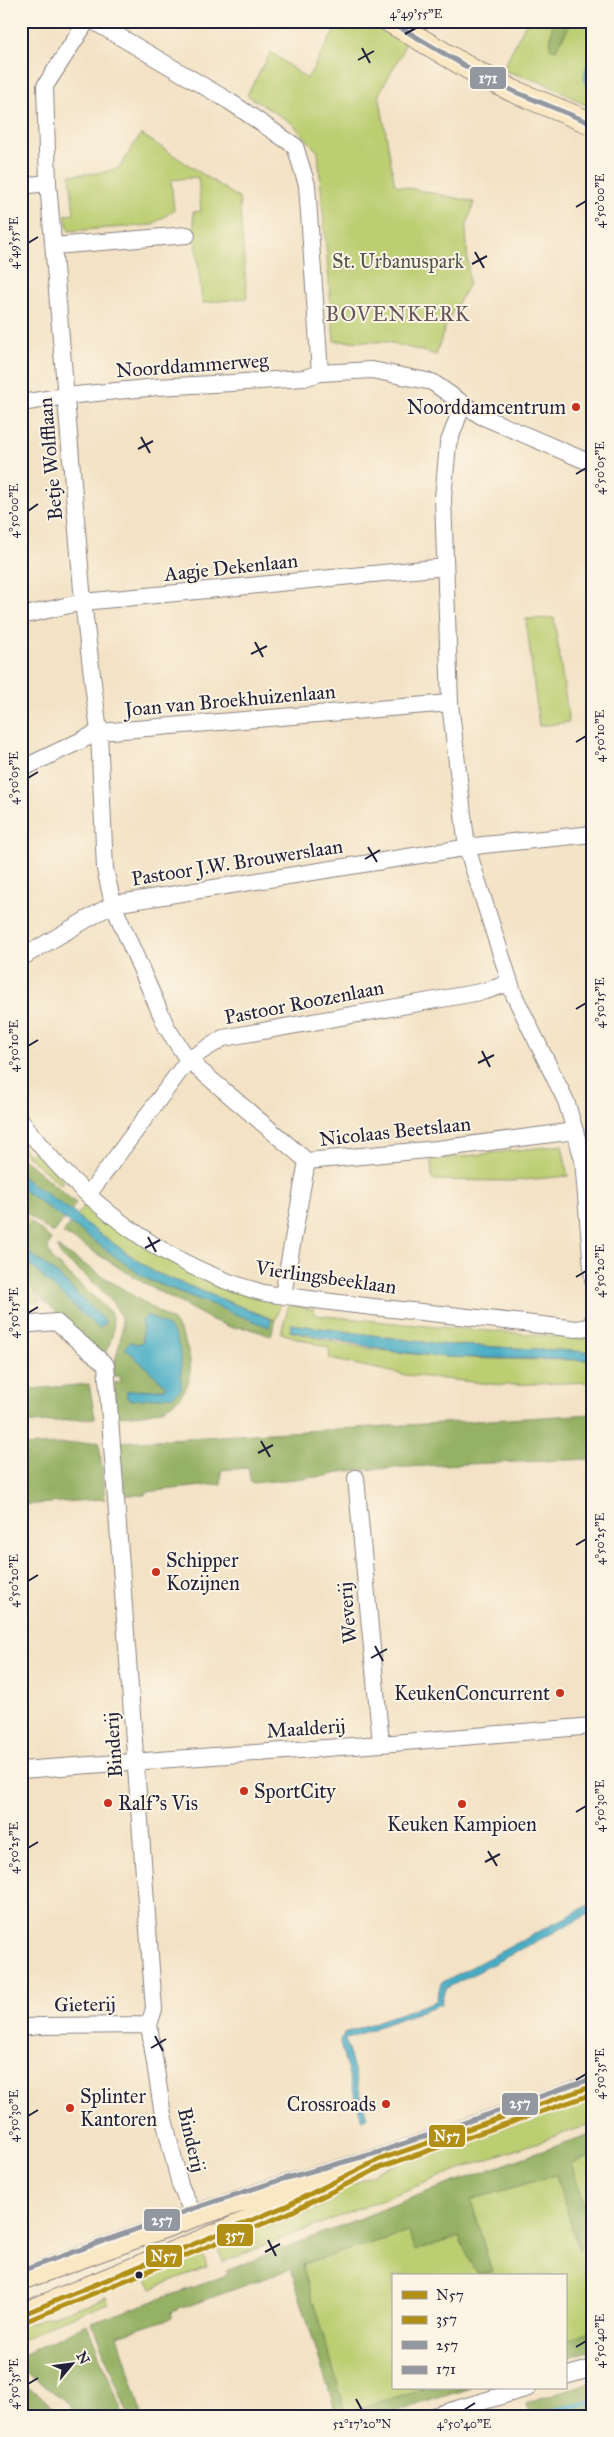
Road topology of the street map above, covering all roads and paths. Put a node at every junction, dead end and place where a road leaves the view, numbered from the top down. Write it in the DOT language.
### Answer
graph roads {
  1 [pos="87,21"];
  2 [pos="93,21"];
  3 [pos="389,21"];
  4 [pos="593,124"];
  5 [pos="48,183"];
  6 [pos="21,186"];
  7 [pos="187,235"];
  8 [pos="54,246"];
  9 [pos="320,373"];
  10 [pos="66,396"];
  11 [pos="21,403"];
  12 [pos="463,404"];
  13 [pos="593,464"];
  14 [pos="445,567"];
  15 [pos="83,602"];
  16 [pos="21,616"];
  17 [pos="450,703"];
  18 [pos="99,732"];
  19 [pos="21,769"];
  20 [pos="593,834"];
  21 [pos="467,848"];
  22 [pos="113,904"];
  23 [pos="21,958"];
  24 [pos="509,983"];
  25 [pos="188,1060"];
  26 [pos="21,1122"];
  27 [pos="575,1131"];
  28 [pos="307,1161"];
  29 [pos="88,1195"];
  30 [pos="593,1280"];
  31 [pos="283,1296"];
  32 [pos="592,1322"];
  33 [pos="21,1325"];
  34 [pos="356,1478"];
  35 [pos="593,1726"];
  36 [pos="381,1744"];
  37 [pos="135,1763"];
  38 [pos="21,1770"];
  39 [pos="149,2025"];
  40 [pos="21,2028"];
  41 [pos="593,2086"];
  42 [pos="378,2160"];
  43 [pos="194,2216"];
  44 [pos="21,2279"];
  45 [pos="21,2315"];
  46 [pos="593,2368"];
  47 [pos="566,2376"];
  48 [pos="521,2390"];
  49 [pos="433,2416"];
  1 -- 5 [label="street, Betje Wolfflaan"];
  2 -- 9 [label="street"];
  3 -- 4 [label="main road"];
  5 -- 6 [label="street"];
  5 -- 8 [label="street, Betje Wolfflaan"];
  7 -- 8 [label="street"];
  8 -- 10 [label="street, Betje Wolfflaan"];
  9 -- 10 [label="street, Noorddammerweg"];
  9 -- 12 [label="street, Noorddammerweg"];
  10 -- 11 [label="street, Noorddammerweg"];
  10 -- 15 [label="street, Betje Wolfflaan"];
  12 -- 13 [label="street"];
  12 -- 14 [label="street"];
  14 -- 15 [label="street, Aagje Dekenlaan"];
  14 -- 17 [label="street"];
  15 -- 16 [label="street, Aagje Dekenlaan"];
  15 -- 18 [label="street, Betje Wolfflaan"];
  17 -- 18 [label="street, Joan van Broekhuizenlaan"];
  17 -- 21 [label="street"];
  18 -- 19 [label="street, Joan van Broekhuizenlaan"];
  18 -- 22 [label="street, Betje Wolfflaan"];
  20 -- 21 [label="street, Pastoor J.W. Brouwerslaan"];
  21 -- 22 [label="street, Pastoor J.W. Brouwerslaan"];
  21 -- 24 [label="street"];
  22 -- 23 [label="street, Pastoor J.W. Brouwerslaan"];
  22 -- 25 [label="street, Nicolaas Beetslaan"];
  24 -- 25 [label="street, Pastoor Roozenlaan"];
  24 -- 27 [label="street"];
  25 -- 28 [label="street, Nicolaas Beetslaan"];
  25 -- 29 [label="street, Pastoor Roozenlaan"];
  26 -- 29 [label="street, Vierlingsbeeklaan"];
  27 -- 28 [label="street, Nicolaas Beetslaan"];
  27 -- 30 [label="street"];
  28 -- 31 [label="street"];
  29 -- 31 [label="street, Vierlingsbeeklaan"];
  31 -- 32 [label="street, Vierlingsbeeklaan"];
  33 -- 37 [label="street, Binderij"];
  34 -- 36 [label="street, Weverij"];
  35 -- 36 [label="street, Maalderij"];
  36 -- 37 [label="street, Maalderij"];
  37 -- 38 [label="street, Maalderij"];
  37 -- 39 [label="street, Binderij"];
  39 -- 40 [label="street, Gieterij"];
  39 -- 43 [label="street, Binderij"];
  41 -- 42 [label="main road"];
  42 -- 43 [label="main road"];
  42 -- 45 [label="main road"];
  43 -- 44 [label="main road"];
  46 -- 47 [label="street"];
  48 -- 49 [label="street"];
}
